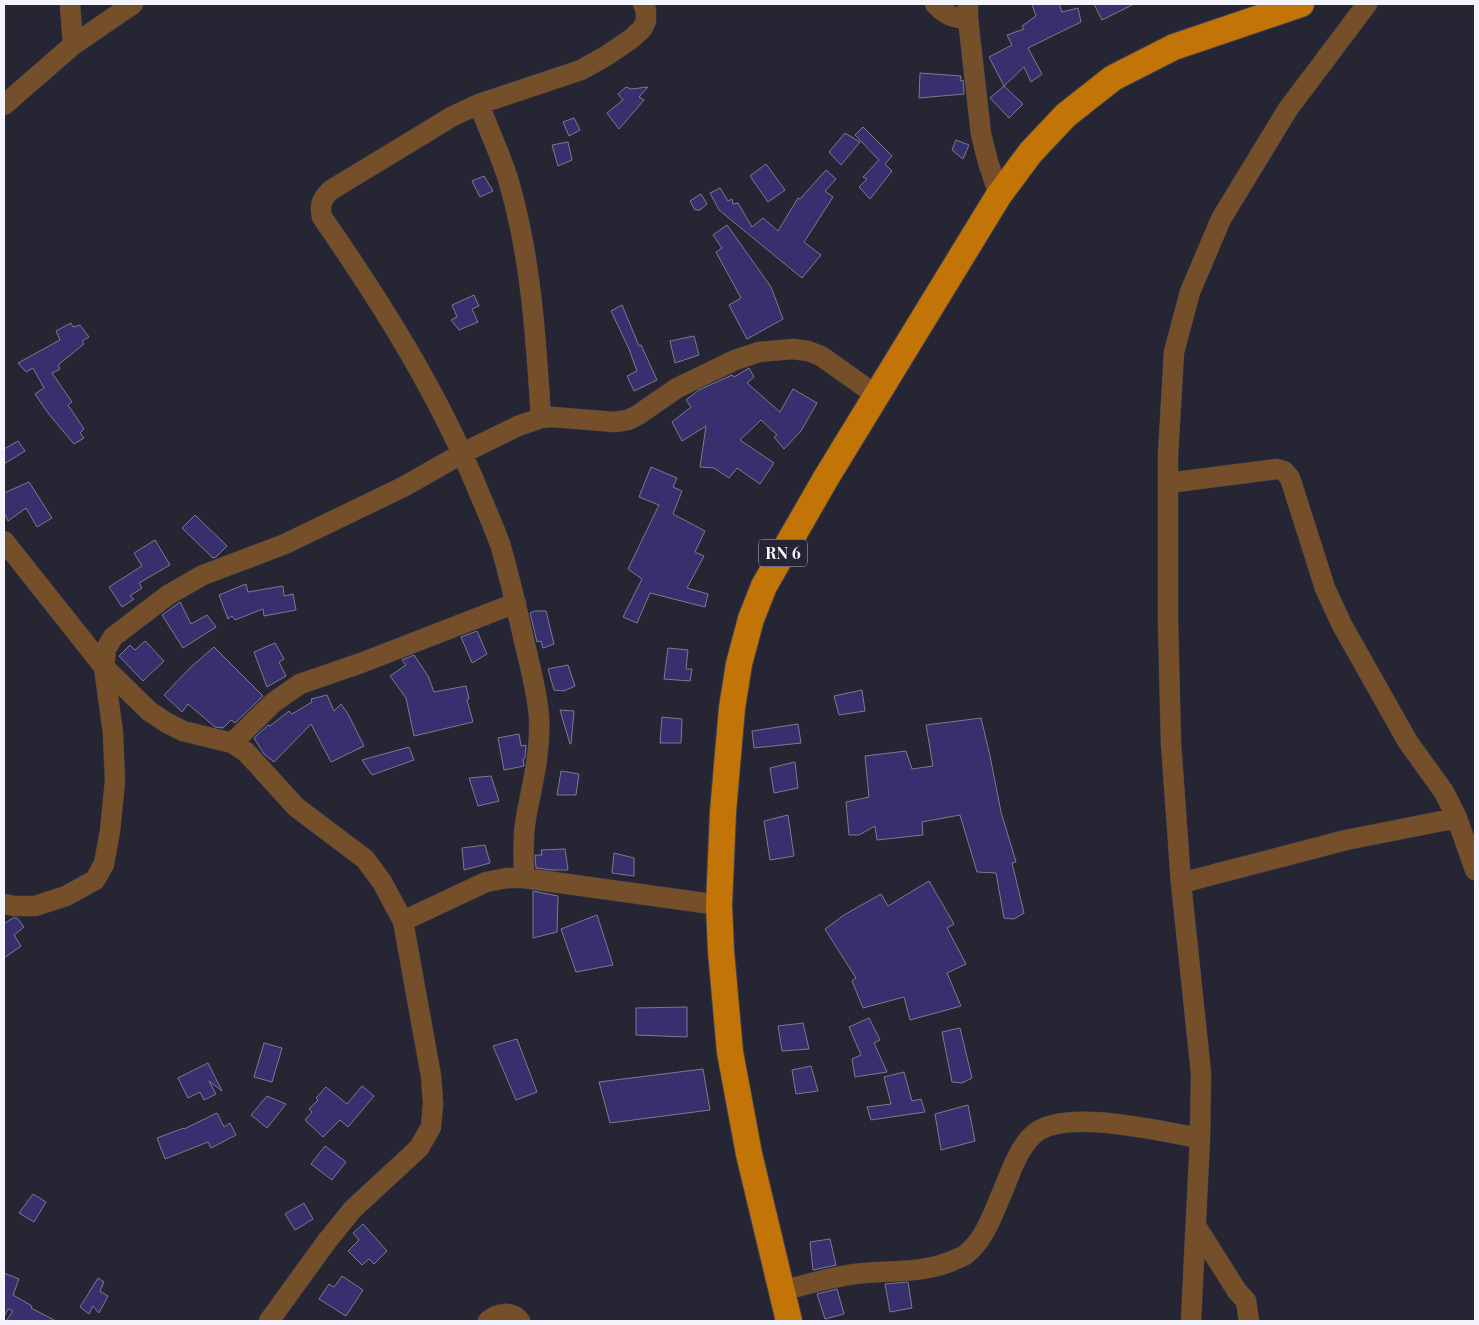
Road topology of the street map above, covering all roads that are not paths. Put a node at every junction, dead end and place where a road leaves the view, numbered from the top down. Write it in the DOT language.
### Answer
graph roads {
  1 [pos="70,4"];
  2 [pos="133,4"];
  3 [pos="643,4"];
  4 [pos="935,4"];
  5 [pos="1300,4"];
  6 [pos="1367,4"];
  7 [pos="968,12"];
  8 [pos="74,45"];
  9 [pos="479,104"];
  10 [pos="4,105"];
  11 [pos="999,195"];
  12 [pos="876,395"];
  13 [pos="541,418"];
  14 [pos="463,453"];
  15 [pos="1168,483"];
  16 [pos="4,542"];
  17 [pos="516,603"];
  18 [pos="104,667"];
  19 [pos="232,743"];
  20 [pos="1457,818"];
  21 [pos="1475,870"];
  22 [pos="524,878"];
  23 [pos="1181,883"];
  24 [pos="4,904"];
  25 [pos="719,905"];
  26 [pos="403,921"];
  27 [pos="1200,1138"];
  28 [pos="1196,1226"];
  29 [pos="781,1291"];
  30 [pos="277,1319"];
  31 [pos="488,1321"];
  32 [pos="520,1321"];
  33 [pos="789,1321"];
  34 [pos="1191,1321"];
  35 [pos="1249,1321"];
  1 -- 8 [label="street"];
  2 -- 8 [label="street"];
  3 -- 9 [label="street"];
  4 -- 7 [label="street"];
  5 -- 11 [label="main road, RN 6"];
  6 -- 15 [label="street"];
  7 -- 11 [label="street"];
  8 -- 10 [label="street"];
  9 -- 13 [label="street"];
  9 -- 14 [label="street"];
  11 -- 12 [label="main road, RN 6"];
  12 -- 13 [label="street"];
  12 -- 25 [label="main road, RN 6"];
  13 -- 14 [label="street"];
  14 -- 17 [label="street"];
  14 -- 18 [label="street"];
  15 -- 20 [label="street"];
  15 -- 23 [label="street"];
  16 -- 18 [label="street"];
  17 -- 19 [label="street"];
  17 -- 22 [label="street"];
  18 -- 19 [label="street"];
  18 -- 24 [label="street"];
  19 -- 26 [label="street"];
  20 -- 21 [label="street"];
  20 -- 23 [label="street"];
  22 -- 25 [label="street"];
  22 -- 26 [label="street"];
  23 -- 27 [label="street"];
  25 -- 29 [label="main road, RN 6"];
  26 -- 30 [label="street"];
  27 -- 28 [label="street"];
  27 -- 29 [label="street"];
  28 -- 34 [label="street"];
  28 -- 35 [label="street"];
  29 -- 33 [label="main road, RN 6"];
  31 -- 32 [label="street"];
}
